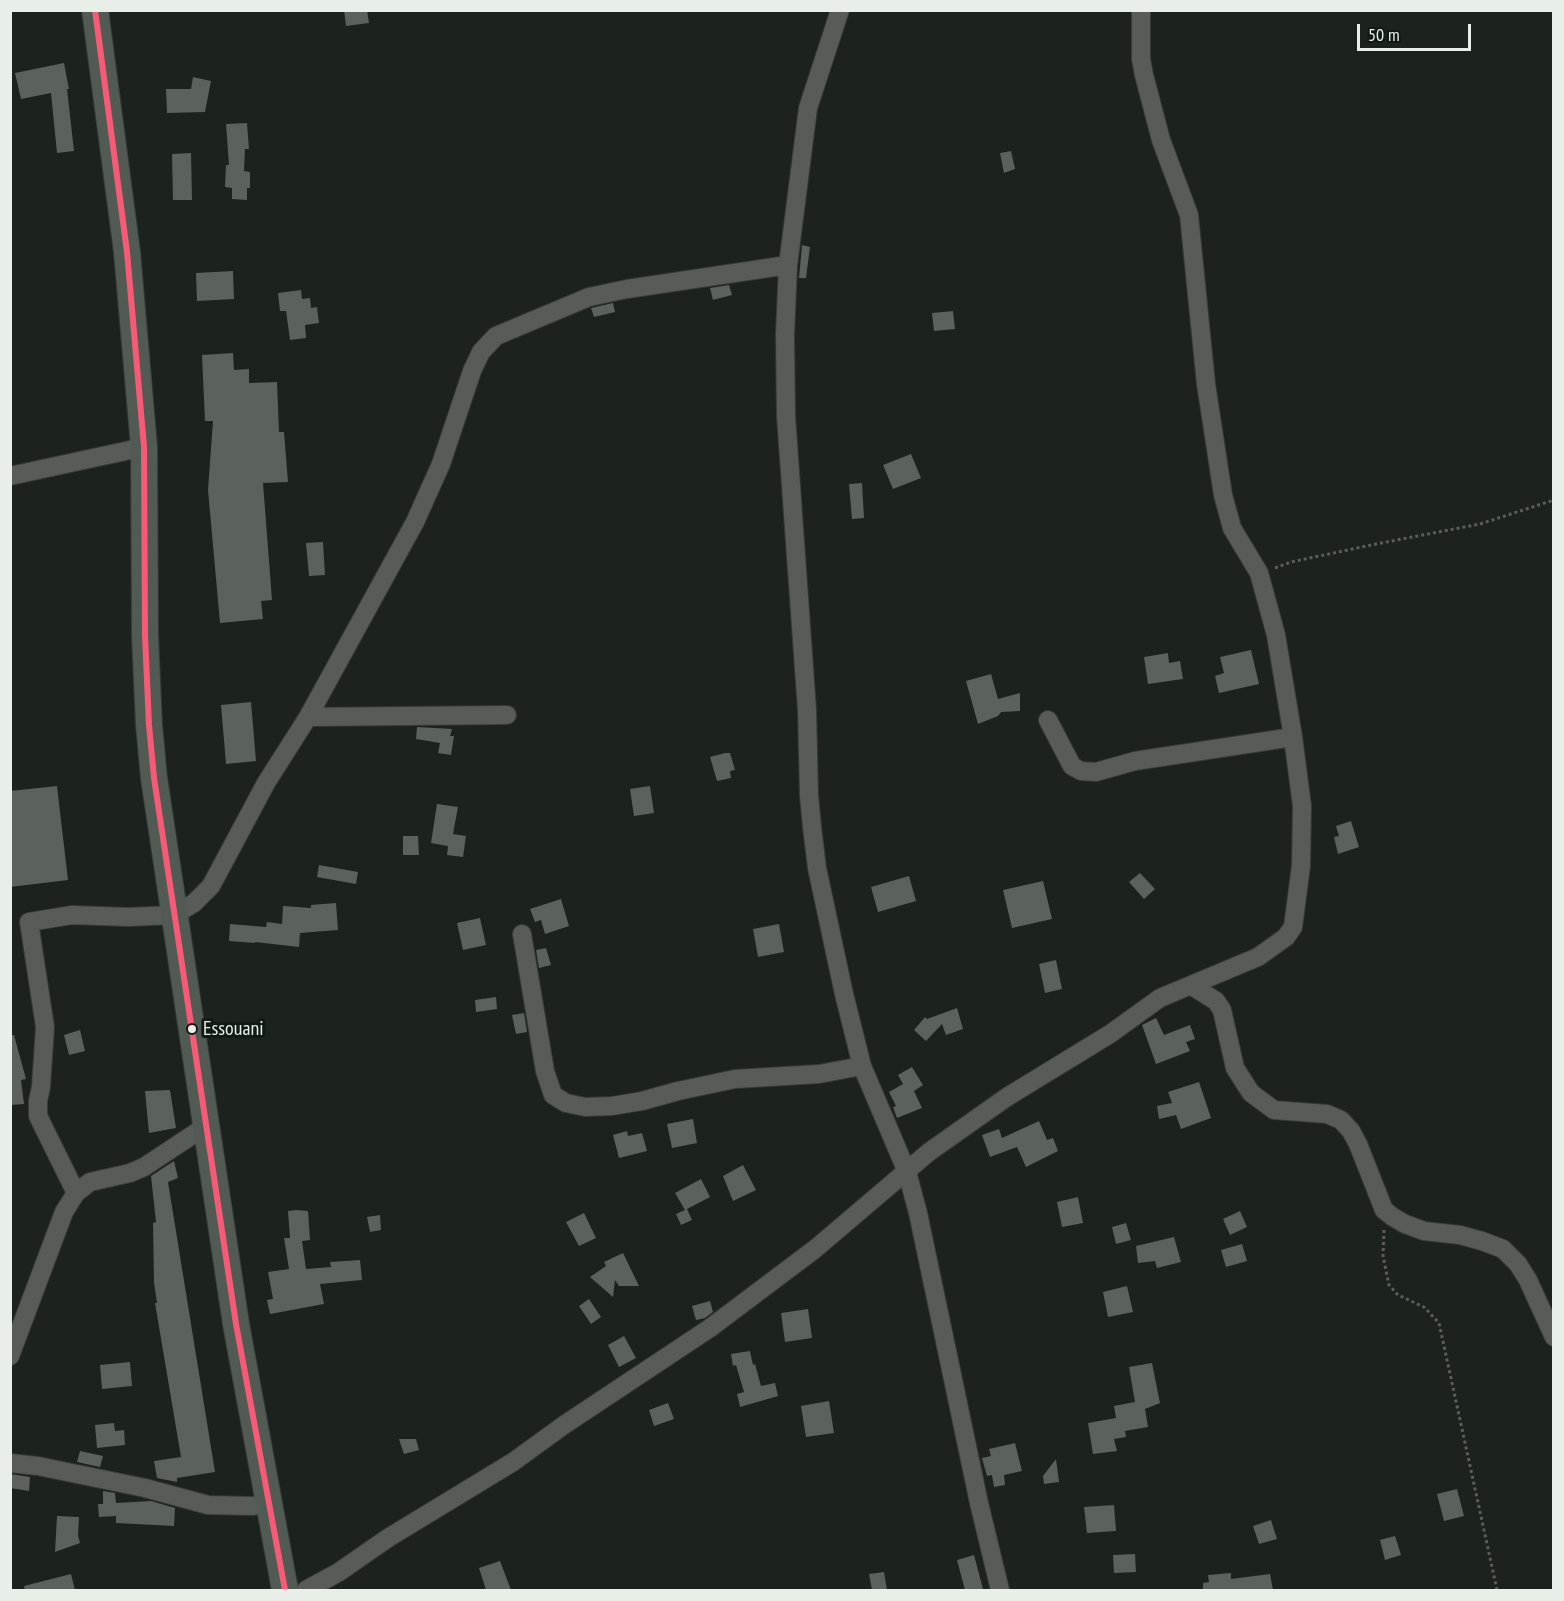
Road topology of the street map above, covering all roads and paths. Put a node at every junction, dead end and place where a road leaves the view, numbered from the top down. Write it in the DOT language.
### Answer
graph roads {
  1 [pos="95,10"];
  2 [pos="840,10"];
  3 [pos="1141,10"];
  4 [pos="788,265"];
  5 [pos="144,447"];
  6 [pos="10,476"];
  7 [pos="1554,500"];
  8 [pos="1259,573"];
  9 [pos="507,716"];
  10 [pos="308,717"];
  11 [pos="1048,720"];
  12 [pos="1293,737"];
  13 [pos="174,915"];
  14 [pos="522,934"];
  15 [pos="1192,986"];
  16 [pos="862,1066"];
  17 [pos="206,1126"];
  18 [pos="906,1172"];
  19 [pos="76,1193"];
  20 [pos="1384,1210"];
  21 [pos="1554,1337"];
  22 [pos="10,1356"];
  23 [pos="10,1463"];
  24 [pos="269,1503"];
  25 [pos="285,1590"];
  26 [pos="306,1590"];
  27 [pos="1000,1590"];
  28 [pos="1497,1590"];
  1 -- 5 [label="main road"];
  2 -- 4 [label="street"];
  3 -- 8 [label="street"];
  4 -- 10 [label="street"];
  4 -- 16 [label="street"];
  5 -- 6 [label="street"];
  5 -- 13 [label="main road"];
  7 -- 8 [label="path"];
  8 -- 12 [label="street"];
  9 -- 10 [label="street"];
  10 -- 13 [label="street"];
  11 -- 12 [label="street"];
  12 -- 15 [label="street"];
  13 -- 17 [label="main road"];
  13 -- 19 [label="street"];
  14 -- 16 [label="street"];
  15 -- 18 [label="street"];
  15 -- 20 [label="street"];
  16 -- 18 [label="street"];
  17 -- 19 [label="street"];
  17 -- 24 [label="main road"];
  18 -- 26 [label="street"];
  18 -- 27 [label="street"];
  19 -- 22 [label="street"];
  20 -- 21 [label="street"];
  20 -- 28 [label="path"];
  23 -- 24 [label="street"];
  24 -- 25 [label="main road"];
}
